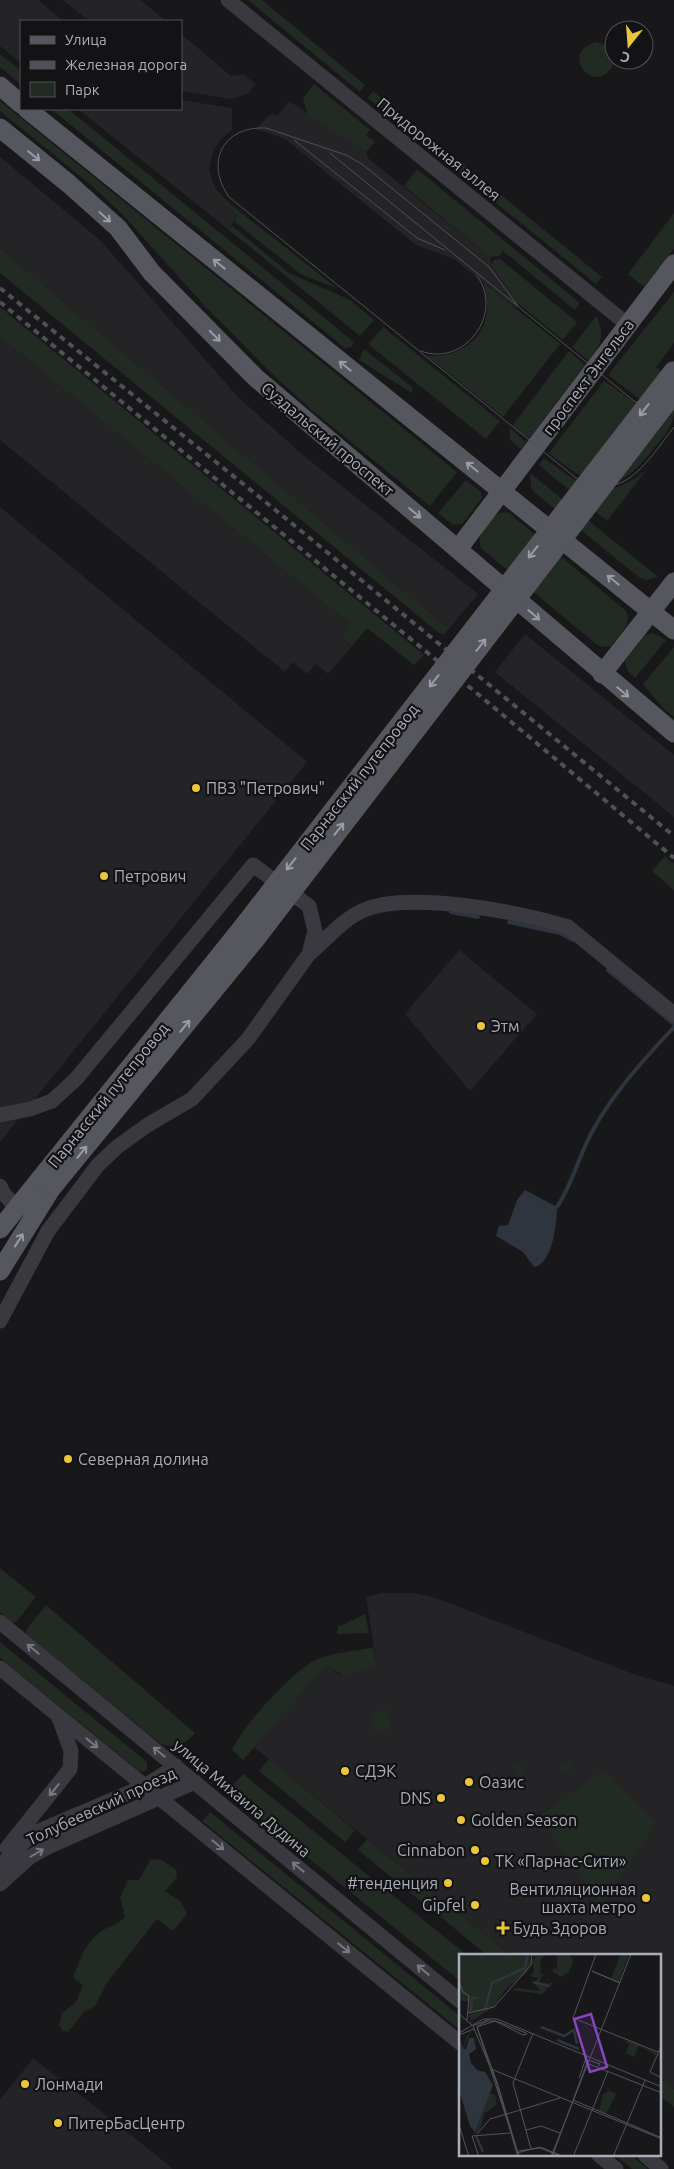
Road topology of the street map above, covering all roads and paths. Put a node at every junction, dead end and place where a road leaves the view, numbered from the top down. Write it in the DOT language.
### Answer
graph roads {
  1 [pos="228,0"];
  2 [pos="0,86"];
  3 [pos="20,103"];
  4 [pos="28,110"];
  5 [pos="0,128"];
  6 [pos="674,264"];
  7 [pos="628,325"];
  8 [pos="674,371"];
  9 [pos="674,394"];
  10 [pos="501,490"];
  11 [pos="458,549"];
  12 [pos="674,582"];
  13 [pos="651,610"];
  14 [pos="674,630"];
  15 [pos="602,674"];
  16 [pos="674,733"];
  17 [pos="309,954"];
  18 [pos="674,1014"];
  19 [pos="0,1115"];
  20 [pos="46,1184"];
  21 [pos="0,1186"];
  22 [pos="17,1208"];
  23 [pos="0,1229"];
  24 [pos="0,1271"];
  25 [pos="0,1321"];
  26 [pos="0,1622"];
  27 [pos="0,1668"];
  28 [pos="58,1714"];
  29 [pos="176,1766"];
  30 [pos="195,1782"];
  31 [pos="145,1786"];
  32 [pos="161,1798"];
  33 [pos="0,1856"];
  34 [pos="0,1866"];
  35 [pos="0,1884"];
  36 [pos="459,2001"];
  37 [pos="459,2041"];
  38 [pos="600,2156"];
  39 [pos="646,2156"];
  40 [pos="616,2169"];
  41 [pos="662,2169"];
  1 -- 7 [label="street, Придорожная аллея"];
  2 -- 3 [label="main road"];
  10 -- 4 [label="main road, one-way"];
  5 -- 11 [label="main road, Суздальский проспект, one-way"];
  6 -- 7 [label="main road, проспект Энгельса"];
  7 -- 10 [label="main road, проспект Энгельса"];
  8 -- 20 [label="main road, Парнасский путепровод, one-way, bridge"];
  20 -- 9 [label="main road, Парнасский путепровод, one-way, bridge"];
  10 -- 11 [label="main road, проспект Энгельса"];
  13 -- 10 [label="main road, one-way"];
  11 -- 15 [label="main road, Суздальский проспект, one-way"];
  12 -- 13 [label="main road"];
  13 -- 14 [label="main road"];
  13 -- 15 [label="main road"];
  15 -- 16 [label="main road, Суздальский проспект, one-way"];
  17 -- 18 [label="street"];
  17 -- 19 [label="street"];
  17 -- 25 [label="street"];
  20 -- 22 [label="main road"];
  24 -- 20 [label="main road, one-way"];
  21 -- 22 [label="street"];
  22 -- 23 [label="main road"];
  29 -- 26 [label="street, улица Михаила Дудина, one-way"];
  27 -- 28 [label="street"];
  28 -- 31 [label="street, one-way"];
  28 -- 33 [label="street, Толубеевский проезд, one-way"];
  29 -- 30 [label="street, улица Михаила Дудина"];
  29 -- 31 [label="street, Толубеевский проезд"];
  30 -- 32 [label="street, Толубеевский проезд"];
  36 -- 30 [label="street, улица Михаила Дудина, one-way"];
  31 -- 32 [label="street"];
  31 -- 34 [label="street, Толубеевский проезд"];
  35 -- 32 [label="street, Толубеевский проезд, one-way"];
  32 -- 37 [label="street, one-way"];
  38 -- 40 [label="street"];
  39 -- 41 [label="street"];
}
